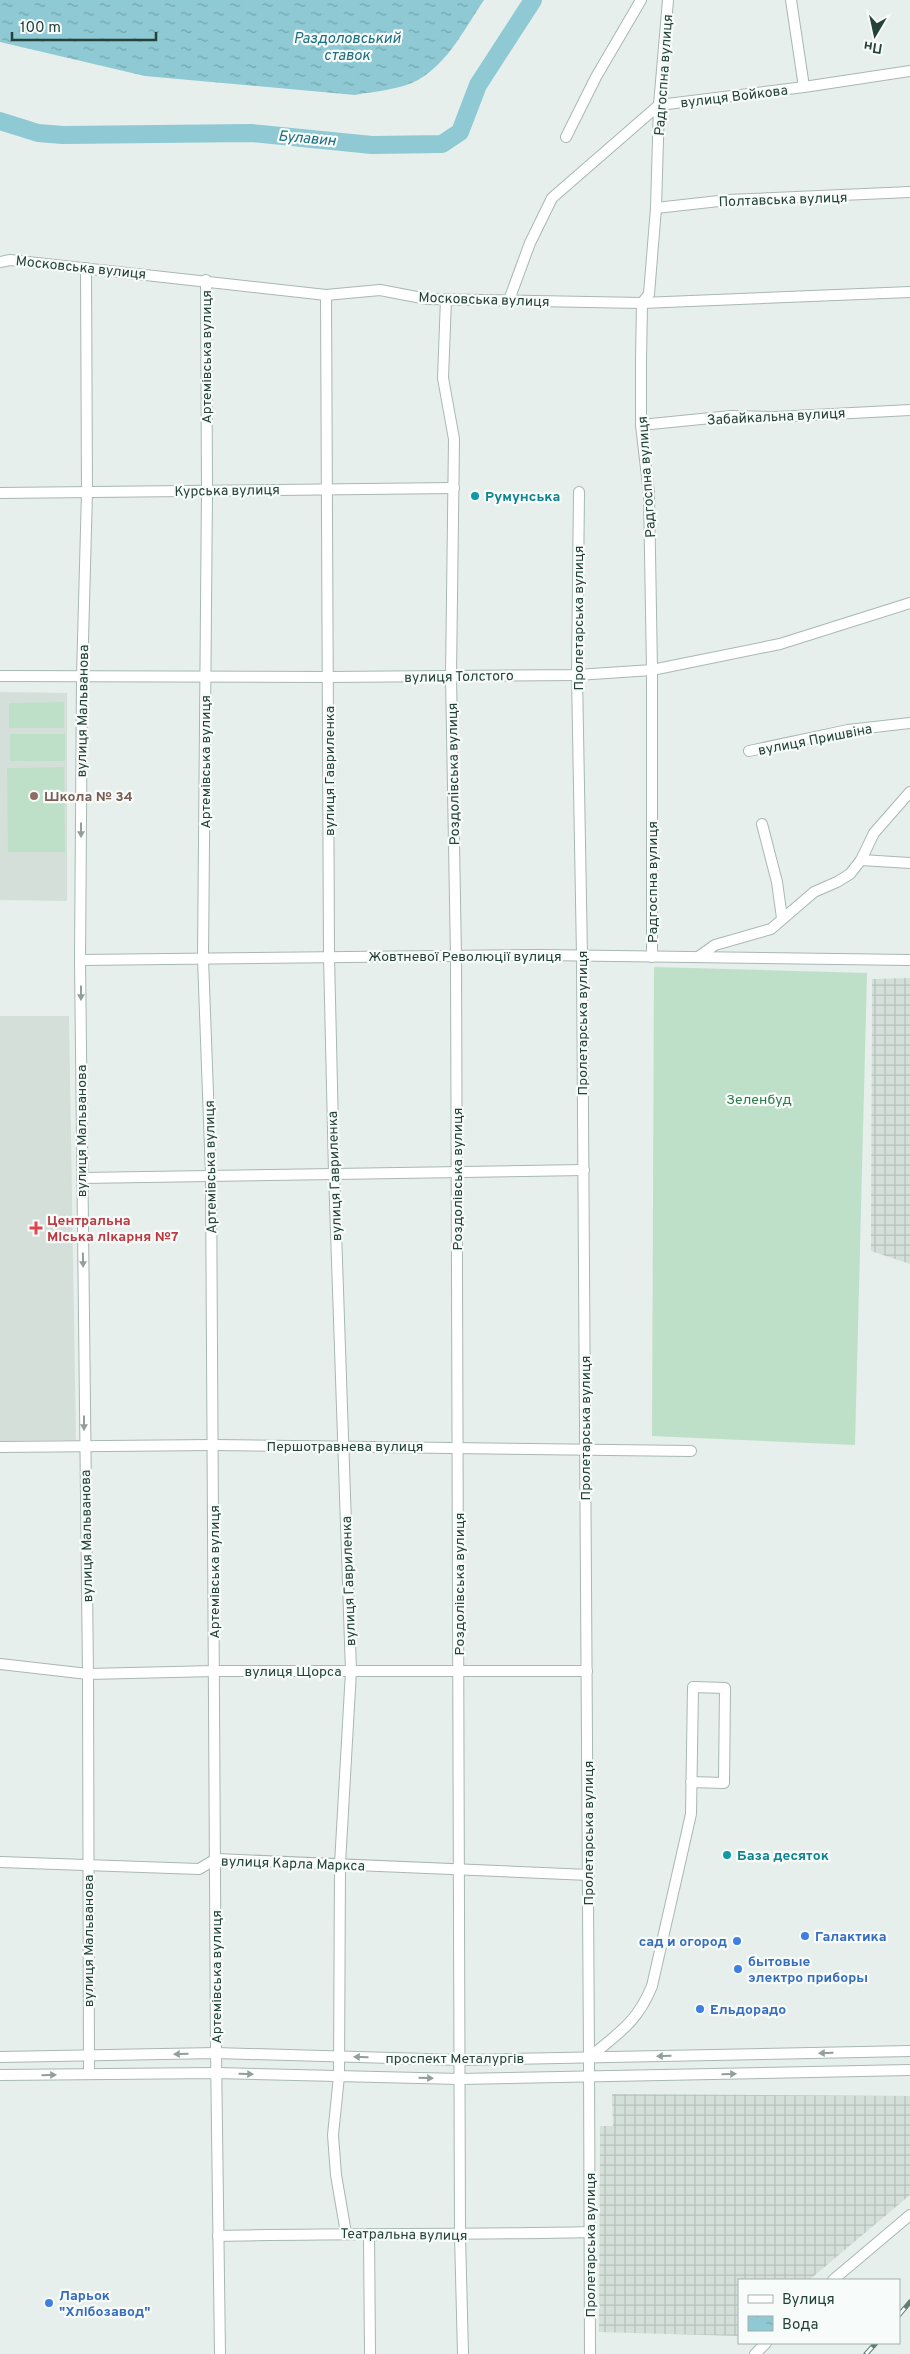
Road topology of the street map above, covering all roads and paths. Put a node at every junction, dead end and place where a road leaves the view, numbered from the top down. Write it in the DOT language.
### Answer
graph roads {
  1 [pos="641,0"];
  2 [pos="668,0"];
  3 [pos="791,0"];
  4 [pos="910,71"];
  5 [pos="804,88"];
  6 [pos="659,106"];
  7 [pos="566,137"];
  8 [pos="910,192"];
  9 [pos="656,208"];
  10 [pos="0,262"];
  11 [pos="86,268"];
  12 [pos="206,280"];
  13 [pos="910,292"];
  14 [pos="326,295"];
  15 [pos="446,300"];
  16 [pos="509,300"];
  17 [pos="642,303"];
  18 [pos="910,410"];
  19 [pos="642,424"];
  20 [pos="454,488"];
  21 [pos="328,489"];
  22 [pos="207,490"];
  23 [pos="87,492"];
  24 [pos="579,492"];
  25 [pos="0,493"];
  26 [pos="910,604"];
  27 [pos="652,670"];
  28 [pos="577,675"];
  29 [pos="0,676"];
  30 [pos="205,676"];
  31 [pos="451,676"];
  32 [pos="82,677"];
  33 [pos="329,678"];
  34 [pos="910,723"];
  35 [pos="749,751"];
  36 [pos="910,792"];
  37 [pos="762,824"];
  38 [pos="861,860"];
  39 [pos="910,862"];
  40 [pos="782,918"];
  41 [pos="329,956"];
  42 [pos="456,956"];
  43 [pos="582,956"];
  44 [pos="652,957"];
  45 [pos="698,957"];
  46 [pos="203,959"];
  47 [pos="80,960"];
  48 [pos="910,960"];
  49 [pos="584,1170"];
  50 [pos="457,1172"];
  51 [pos="334,1173"];
  52 [pos="212,1175"];
  53 [pos="82,1178"];
  54 [pos="213,1445"];
  55 [pos="343,1446"];
  56 [pos="0,1447"];
  57 [pos="458,1447"];
  58 [pos="84,1448"];
  59 [pos="586,1448"];
  60 [pos="690,1451"];
  61 [pos="0,1664"];
  62 [pos="215,1671"];
  63 [pos="351,1671"];
  64 [pos="460,1671"];
  65 [pos="587,1671"];
  66 [pos="88,1674"];
  67 [pos="691,1782"];
  68 [pos="216,1859"];
  69 [pos="0,1862"];
  70 [pos="340,1864"];
  71 [pos="88,1865"];
  72 [pos="460,1869"];
  73 [pos="589,1875"];
  74 [pos="910,2051"];
  75 [pos="853,2052"];
  76 [pos="216,2053"];
  77 [pos="88,2055"];
  78 [pos="340,2056"];
  79 [pos="0,2057"];
  80 [pos="589,2058"];
  81 [pos="460,2060"];
  82 [pos="910,2070"];
  83 [pos="855,2071"];
  84 [pos="216,2073"];
  85 [pos="89,2074"];
  86 [pos="0,2075"];
  87 [pos="339,2076"];
  88 [pos="590,2076"];
  89 [pos="460,2079"];
  90 [pos="910,2215"];
  91 [pos="590,2232"];
  92 [pos="346,2233"];
  93 [pos="369,2234"];
  94 [pos="460,2235"];
  95 [pos="218,2236"];
  96 [pos="834,2279"];
  97 [pos="765,2344"];
  98 [pos="220,2354"];
  99 [pos="370,2354"];
  100 [pos="463,2354"];
  101 [pos="590,2354"];
  102 [pos="755,2354"];
  1 -- 7 [label="street"];
  2 -- 6 [label="street, Радгоспна вулиця"];
  3 -- 5 [label="street"];
  4 -- 5 [label="street, вулиця Войкова"];
  5 -- 6 [label="street, вулиця Войкова"];
  6 -- 9 [label="street, Радгоспна вулиця"];
  6 -- 16 [label="street"];
  8 -- 9 [label="street, Полтавська вулиця"];
  9 -- 17 [label="street, Радгоспна вулиця"];
  10 -- 11 [label="street, Московська вулиця"];
  11 -- 12 [label="street, Московська вулиця"];
  11 -- 23 [label="street, вулиця Мальванова"];
  12 -- 14 [label="street, Московська вулиця"];
  12 -- 22 [label="street, Артемівська вулиця"];
  13 -- 17 [label="street, Московська вулиця"];
  14 -- 15 [label="street, Московська вулиця"];
  14 -- 21 [label="street, вулиця Гавриленка"];
  15 -- 16 [label="street, Московська вулиця"];
  15 -- 20 [label="street, Роздолівська вулиця"];
  16 -- 17 [label="street, Московська вулиця"];
  17 -- 19 [label="street, Радгоспна вулиця"];
  18 -- 19 [label="street, Забайкальна вулиця"];
  19 -- 27 [label="street, Радгоспна вулиця"];
  20 -- 21 [label="street, Курська вулиця"];
  20 -- 31 [label="street, Роздолівська вулиця"];
  21 -- 22 [label="street, Курська вулиця"];
  21 -- 33 [label="street, вулиця Гавриленка"];
  22 -- 23 [label="street, Курська вулиця"];
  22 -- 30 [label="street, Артемівська вулиця"];
  23 -- 25 [label="street, Курська вулиця"];
  23 -- 32 [label="street, вулиця Мальванова"];
  24 -- 28 [label="street, Пролетарська вулиця"];
  26 -- 27 [label="street, вулиця Толстого"];
  27 -- 28 [label="street, вулиця Толстого"];
  27 -- 44 [label="street, Радгоспна вулиця"];
  28 -- 31 [label="street, вулиця Толстого"];
  28 -- 43 [label="street, Пролетарська вулиця"];
  29 -- 32 [label="street, вулиця Толстого"];
  30 -- 32 [label="street, вулиця Толстого"];
  30 -- 33 [label="street, вулиця Толстого"];
  30 -- 46 [label="street, Артемівська вулиця"];
  31 -- 33 [label="street, вулиця Толстого"];
  31 -- 42 [label="street, Роздолівська вулиця"];
  32 -- 47 [label="street, вулиця Мальванова, one-way"];
  33 -- 41 [label="street, вулиця Гавриленка"];
  34 -- 35 [label="street, вулиця Пришвіна"];
  36 -- 38 [label="street"];
  37 -- 40 [label="street"];
  38 -- 39 [label="street"];
  38 -- 40 [label="street"];
  40 -- 45 [label="street"];
  41 -- 42 [label="street, Жовтневої Революції вулиця"];
  41 -- 46 [label="street, Жовтневої Революції вулиця"];
  41 -- 51 [label="street, вулиця Гавриленка"];
  42 -- 43 [label="street, Жовтневої Революції вулиця"];
  42 -- 50 [label="street, Роздолівська вулиця"];
  43 -- 44 [label="street, Жовтневої Революції вулиця"];
  43 -- 49 [label="street, Пролетарська вулиця"];
  44 -- 45 [label="street, Жовтневої Революції вулиця"];
  45 -- 48 [label="street, Жовтневої Революції вулиця"];
  46 -- 47 [label="street, Жовтневої Революції вулиця"];
  46 -- 52 [label="street, Артемівська вулиця"];
  47 -- 53 [label="street, вулиця Мальванова, one-way"];
  49 -- 50 [label="street"];
  49 -- 59 [label="street, Пролетарська вулиця"];
  50 -- 51 [label="street"];
  50 -- 57 [label="street, Роздолівська вулиця"];
  51 -- 52 [label="street"];
  51 -- 55 [label="street, вулиця Гавриленка"];
  52 -- 53 [label="street"];
  52 -- 54 [label="street, Артемівська вулиця"];
  53 -- 58 [label="street, вулиця Мальванова, one-way"];
  54 -- 55 [label="street, Першотравнева вулиця"];
  54 -- 58 [label="street, Першотравнева вулиця"];
  54 -- 62 [label="street, Артемівська вулиця"];
  55 -- 57 [label="street, Першотравнева вулиця"];
  55 -- 63 [label="street, вулиця Гавриленка"];
  56 -- 58 [label="street, Першотравнева вулиця"];
  57 -- 59 [label="street, Першотравнева вулиця"];
  57 -- 64 [label="street, Роздолівська вулиця"];
  58 -- 66 [label="street, вулиця Мальванова"];
  59 -- 60 [label="street, Першотравнева вулиця"];
  59 -- 65 [label="street, Пролетарська вулиця"];
  61 -- 66 [label="street, вулиця Щорса"];
  62 -- 63 [label="street, вулиця Щорса"];
  62 -- 66 [label="street, вулиця Щорса"];
  62 -- 68 [label="street, Артемівська вулиця"];
  63 -- 64 [label="street, вулиця Щорса"];
  63 -- 70 [label="street, вулиця Гавриленка"];
  64 -- 65 [label="street, вулиця Щорса"];
  64 -- 72 [label="street, Роздолівська вулиця"];
  65 -- 73 [label="street, Пролетарська вулиця"];
  66 -- 71 [label="street, вулиця Мальванова"];
  67 -- 67 [label="street"];
  67 -- 80 [label="street"];
  68 -- 70 [label="street, вулиця Карла Маркса"];
  68 -- 71 [label="street, вулиця Карла Маркса"];
  68 -- 76 [label="street, Артемівська вулиця"];
  69 -- 71 [label="street, вулиця Карла Маркса"];
  70 -- 72 [label="street, вулиця Карла Маркса"];
  70 -- 78 [label="street, вулиця Гавриленка"];
  71 -- 77 [label="street, вулиця Мальванова"];
  72 -- 73 [label="street, вулиця Карла Маркса"];
  72 -- 81 [label="street, Роздолівська вулиця"];
  73 -- 80 [label="street, Пролетарська вулиця"];
  74 -- 75 [label="street, проспект Металургів"];
  75 -- 80 [label="street, проспект Металургів, one-way"];
  75 -- 83 [label="street"];
  76 -- 77 [label="street, проспект Металургів, one-way"];
  76 -- 78 [label="street, проспект Металургів"];
  76 -- 84 [label="street, Артемівська вулиця"];
  77 -- 79 [label="street, проспект Металургів"];
  77 -- 85 [label="street, вулиця Мальванова"];
  81 -- 78 [label="street, проспект Металургів, one-way"];
  78 -- 87 [label="street, вулиця Гавриленка"];
  80 -- 81 [label="street, проспект Металургів"];
  80 -- 88 [label="street, Пролетарська вулиця"];
  81 -- 89 [label="street, Роздолівська вулиця"];
  82 -- 83 [label="street, проспект Металургів"];
  88 -- 83 [label="street, проспект Металургів, one-way"];
  84 -- 85 [label="street, проспект Металургів"];
  84 -- 87 [label="street, проспект Металургів, one-way"];
  84 -- 95 [label="street"];
  86 -- 85 [label="street, проспект Металургів, one-way"];
  87 -- 89 [label="street, проспект Металургів, one-way"];
  87 -- 92 [label="street"];
  88 -- 89 [label="street, проспект Металургів"];
  88 -- 91 [label="street, Пролетарська вулиця"];
  89 -- 94 [label="street"];
  90 -- 96 [label="street"];
  91 -- 94 [label="street, Театральна вулиця"];
  91 -- 101 [label="street, Пролетарська вулиця"];
  92 -- 93 [label="street, Театральна вулиця"];
  92 -- 95 [label="street, Театральна вулиця"];
  93 -- 94 [label="street, Театральна вулиця"];
  93 -- 99 [label="street"];
  94 -- 100 [label="street"];
  95 -- 98 [label="street"];
  97 -- 102 [label="street"];
}
